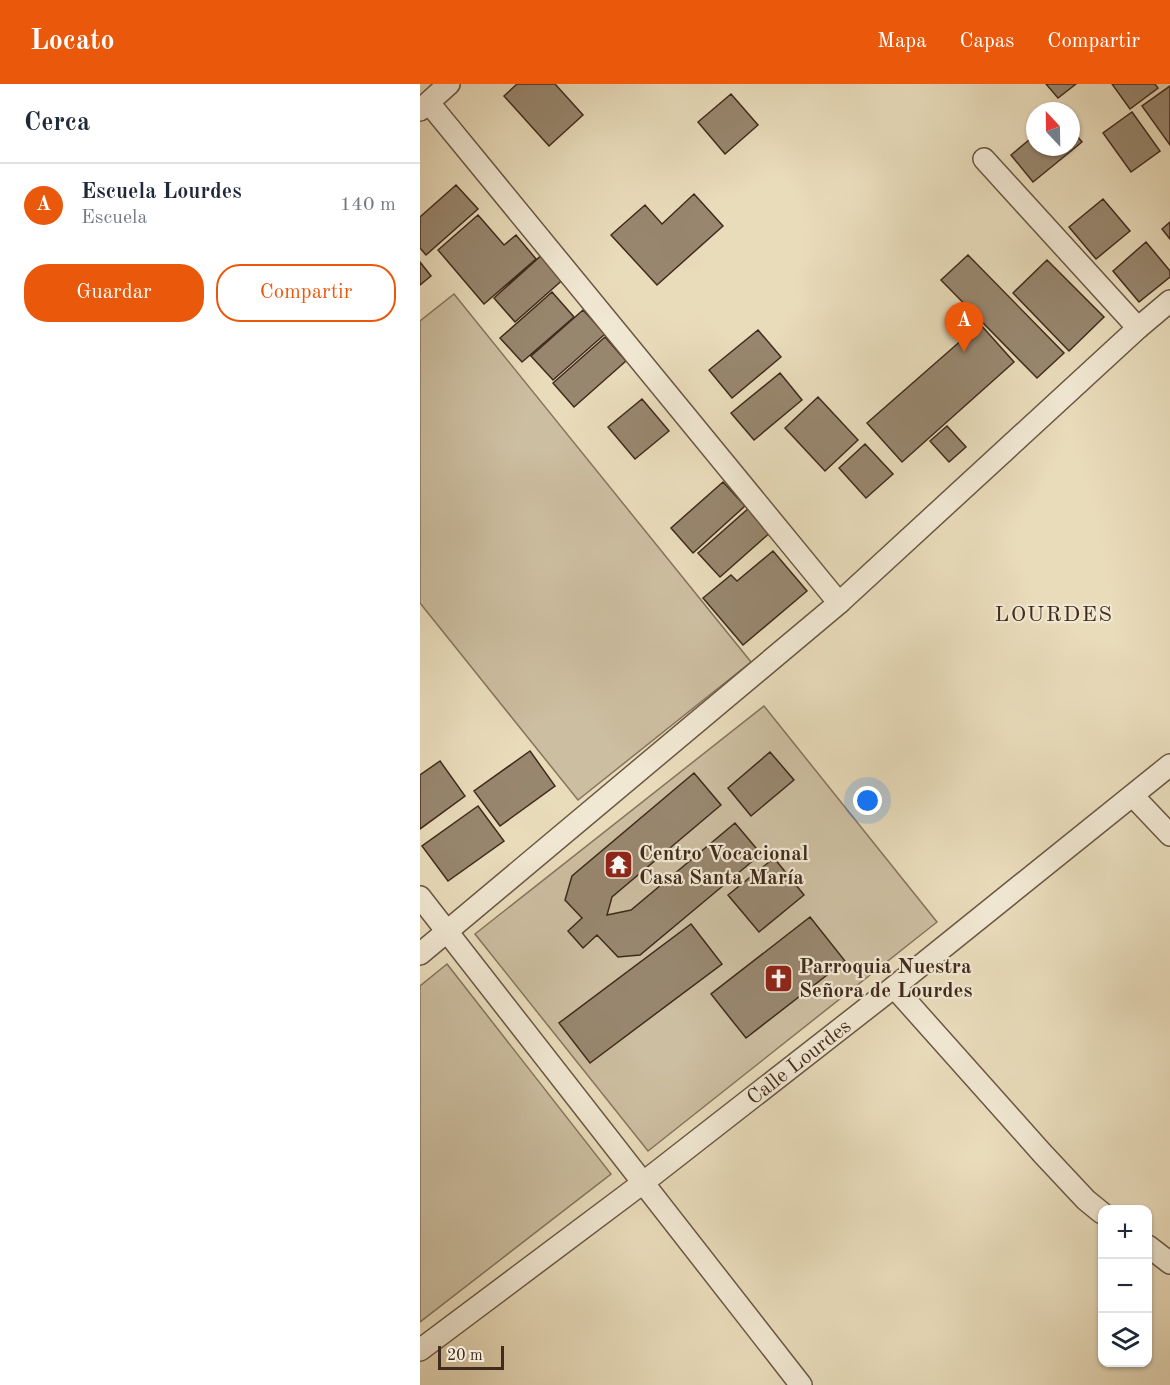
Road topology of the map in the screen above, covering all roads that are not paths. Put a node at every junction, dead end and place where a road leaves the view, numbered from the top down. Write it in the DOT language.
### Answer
graph roads {
  1 [pos="449,84"];
  2 [pos="424,106"];
  3 [pos="984,159"];
  4 [pos="1170,302"];
  5 [pos="1138,328"];
  6 [pos="839,603"];
  7 [pos="1170,765"];
  8 [pos="1133,796"];
  9 [pos="1170,835"];
  10 [pos="420,897"];
  11 [pos="447,932"];
  12 [pos="420,954"];
  13 [pos="894,987"];
  14 [pos="644,1182"];
  15 [pos="1098,1210"];
  16 [pos="1152,1249"];
  17 [pos="1170,1263"];
  18 [pos="420,1350"];
  19 [pos="801,1385"];
  1 -- 2 [label="street"];
  2 -- 6 [label="street"];
  3 -- 5 [label="street"];
  4 -- 5 [label="street"];
  5 -- 6 [label="street"];
  6 -- 11 [label="street"];
  7 -- 8 [label="street, Calle Lourdes"];
  8 -- 9 [label="street"];
  8 -- 13 [label="street, Calle Lourdes"];
  10 -- 11 [label="street"];
  11 -- 12 [label="street"];
  11 -- 14 [label="street"];
  13 -- 14 [label="street, Calle Lourdes"];
  13 -- 15 [label="street"];
  14 -- 18 [label="street, Calle Lourdes"];
  14 -- 19 [label="street"];
  16 -- 17 [label="street"];
}
